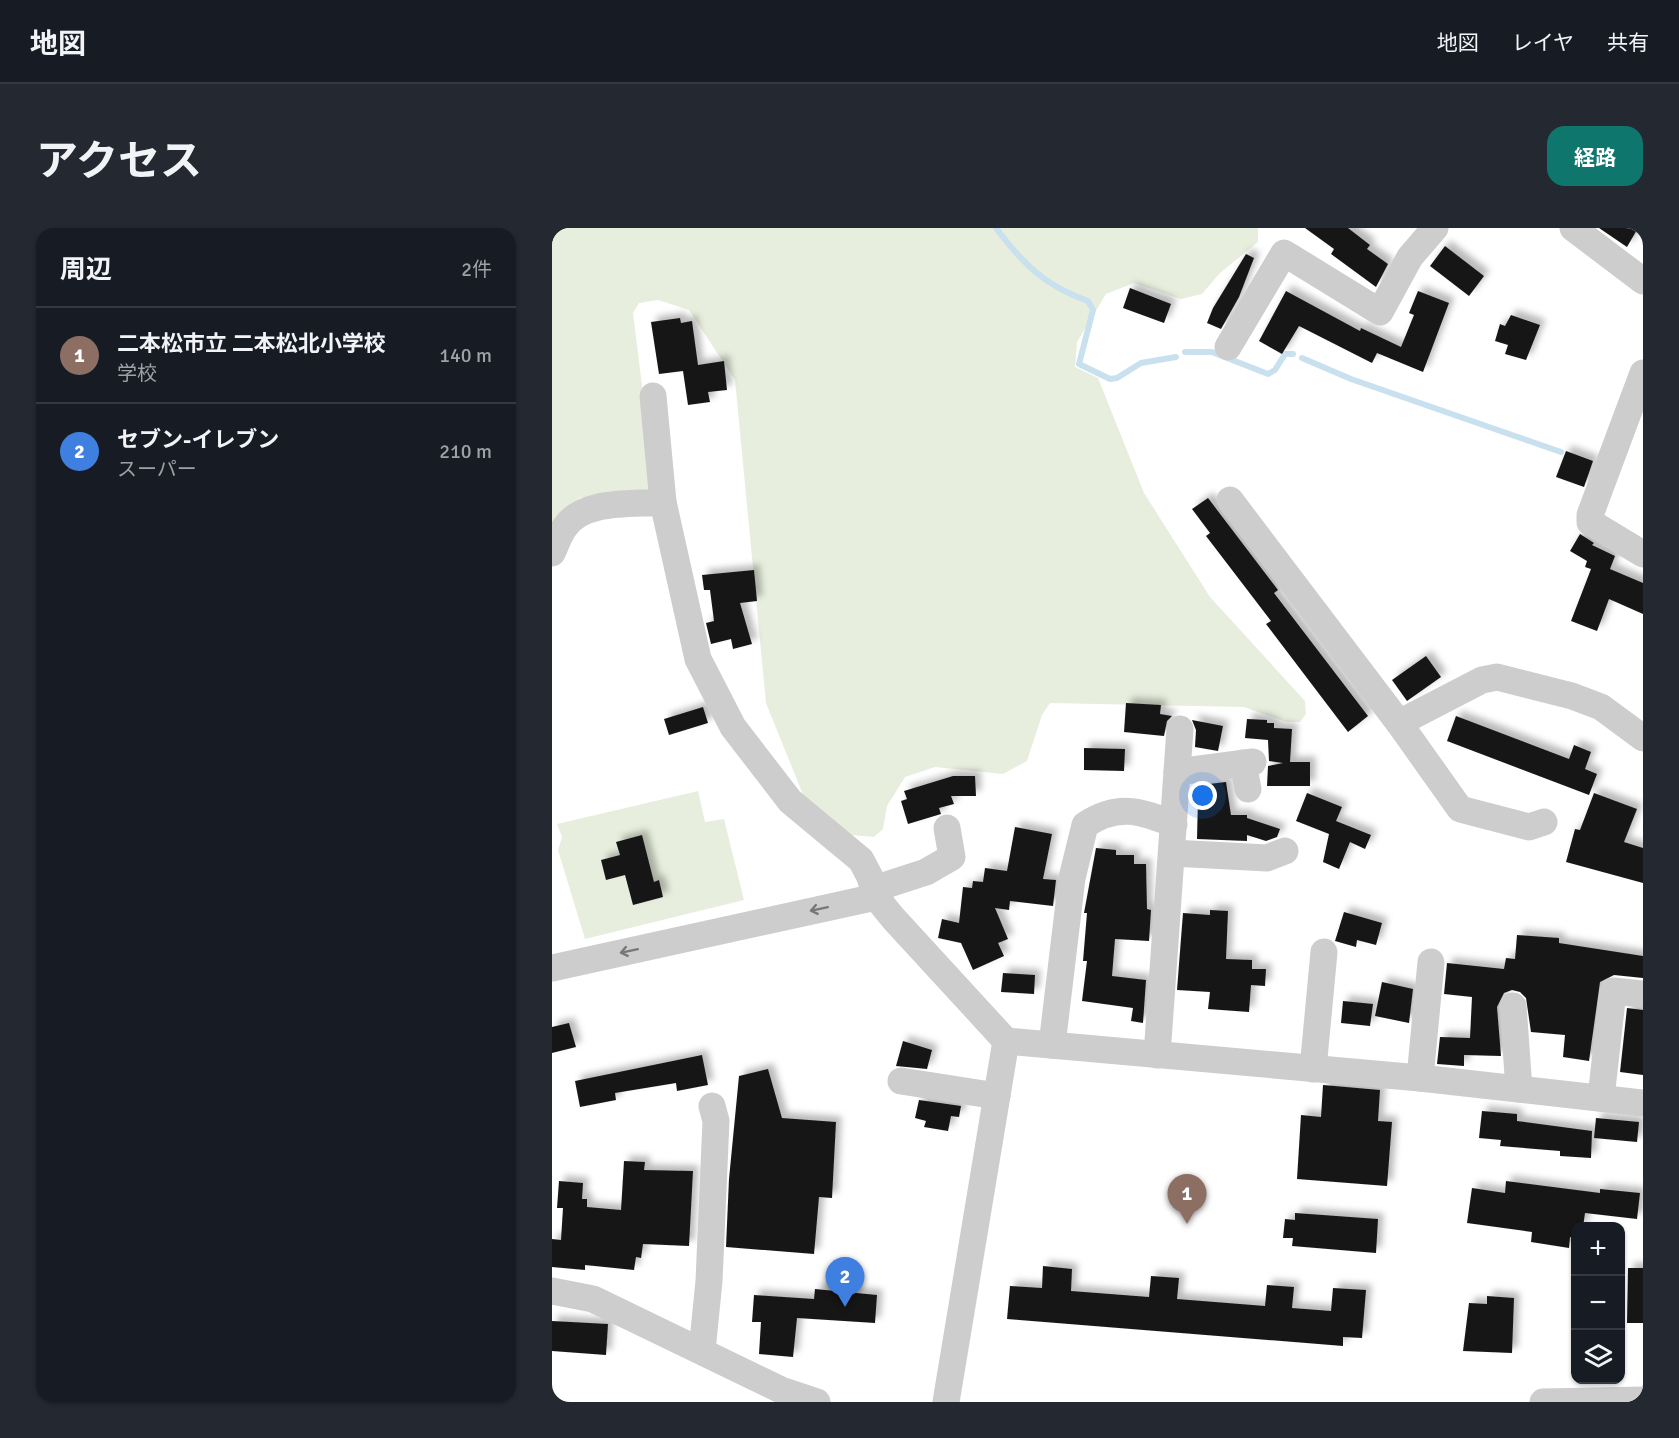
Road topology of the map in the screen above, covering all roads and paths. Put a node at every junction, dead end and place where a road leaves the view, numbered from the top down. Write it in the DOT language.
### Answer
graph roads {
  1 [pos="1435,228"];
  2 [pos="1573,228"];
  3 [pos="1643,281"];
  4 [pos="1228,347"];
  5 [pos="1643,373"];
  6 [pos="653,396"];
  7 [pos="1230,500"];
  8 [pos="663,502"];
  9 [pos="552,553"];
  10 [pos="1643,554"];
  11 [pos="1399,723"];
  12 [pos="1180,729"];
  13 [pos="1643,738"];
  14 [pos="1177,772"];
  15 [pos="1248,772"];
  16 [pos="1544,822"];
  17 [pos="1174,824"];
  18 [pos="947,828"];
  19 [pos="1285,850"];
  20 [pos="1172,853"];
  21 [pos="876,897"];
  22 [pos="1324,952"];
  23 [pos="1431,962"];
  24 [pos="552,968"];
  25 [pos="1643,994"];
  26 [pos="1513,1006"];
  27 [pos="1006,1041"];
  28 [pos="1052,1045"];
  29 [pos="1157,1055"];
  30 [pos="1313,1068"];
  31 [pos="1420,1078"];
  32 [pos="901,1081"];
  33 [pos="1519,1089"];
  34 [pos="997,1096"];
  35 [pos="1601,1098"];
  36 [pos="1643,1102"];
  37 [pos="712,1106"];
  38 [pos="552,1291"];
  39 [pos="702,1351"];
  40 [pos="1643,1400"];
  41 [pos="817,1402"];
  42 [pos="946,1402"];
  43 [pos="1543,1402"];
  1 -- 4 [label="street"];
  2 -- 3 [label="street"];
  5 -- 10 [label="street"];
  6 -- 8 [label="street"];
  7 -- 11 [label="street"];
  8 -- 9 [label="street"];
  8 -- 21 [label="street"];
  11 -- 13 [label="street"];
  11 -- 16 [label="street"];
  12 -- 14 [label="street"];
  14 -- 15 [label="street"];
  14 -- 17 [label="street"];
  17 -- 20 [label="street"];
  17 -- 28 [label="street"];
  18 -- 21 [label="street"];
  19 -- 20 [label="street"];
  20 -- 29 [label="street"];
  21 -- 24 [label="street, one-way"];
  21 -- 27 [label="street"];
  22 -- 30 [label="street"];
  23 -- 31 [label="street"];
  25 -- 35 [label="street"];
  26 -- 33 [label="street"];
  27 -- 28 [label="street"];
  27 -- 34 [label="street"];
  28 -- 29 [label="street"];
  29 -- 30 [label="street"];
  30 -- 31 [label="street"];
  31 -- 33 [label="street"];
  32 -- 34 [label="street"];
  33 -- 35 [label="street"];
  34 -- 42 [label="street"];
  35 -- 36 [label="street"];
  37 -- 39 [label="street"];
  38 -- 39 [label="street"];
  39 -- 41 [label="street"];
  40 -- 43 [label="street"];
}
